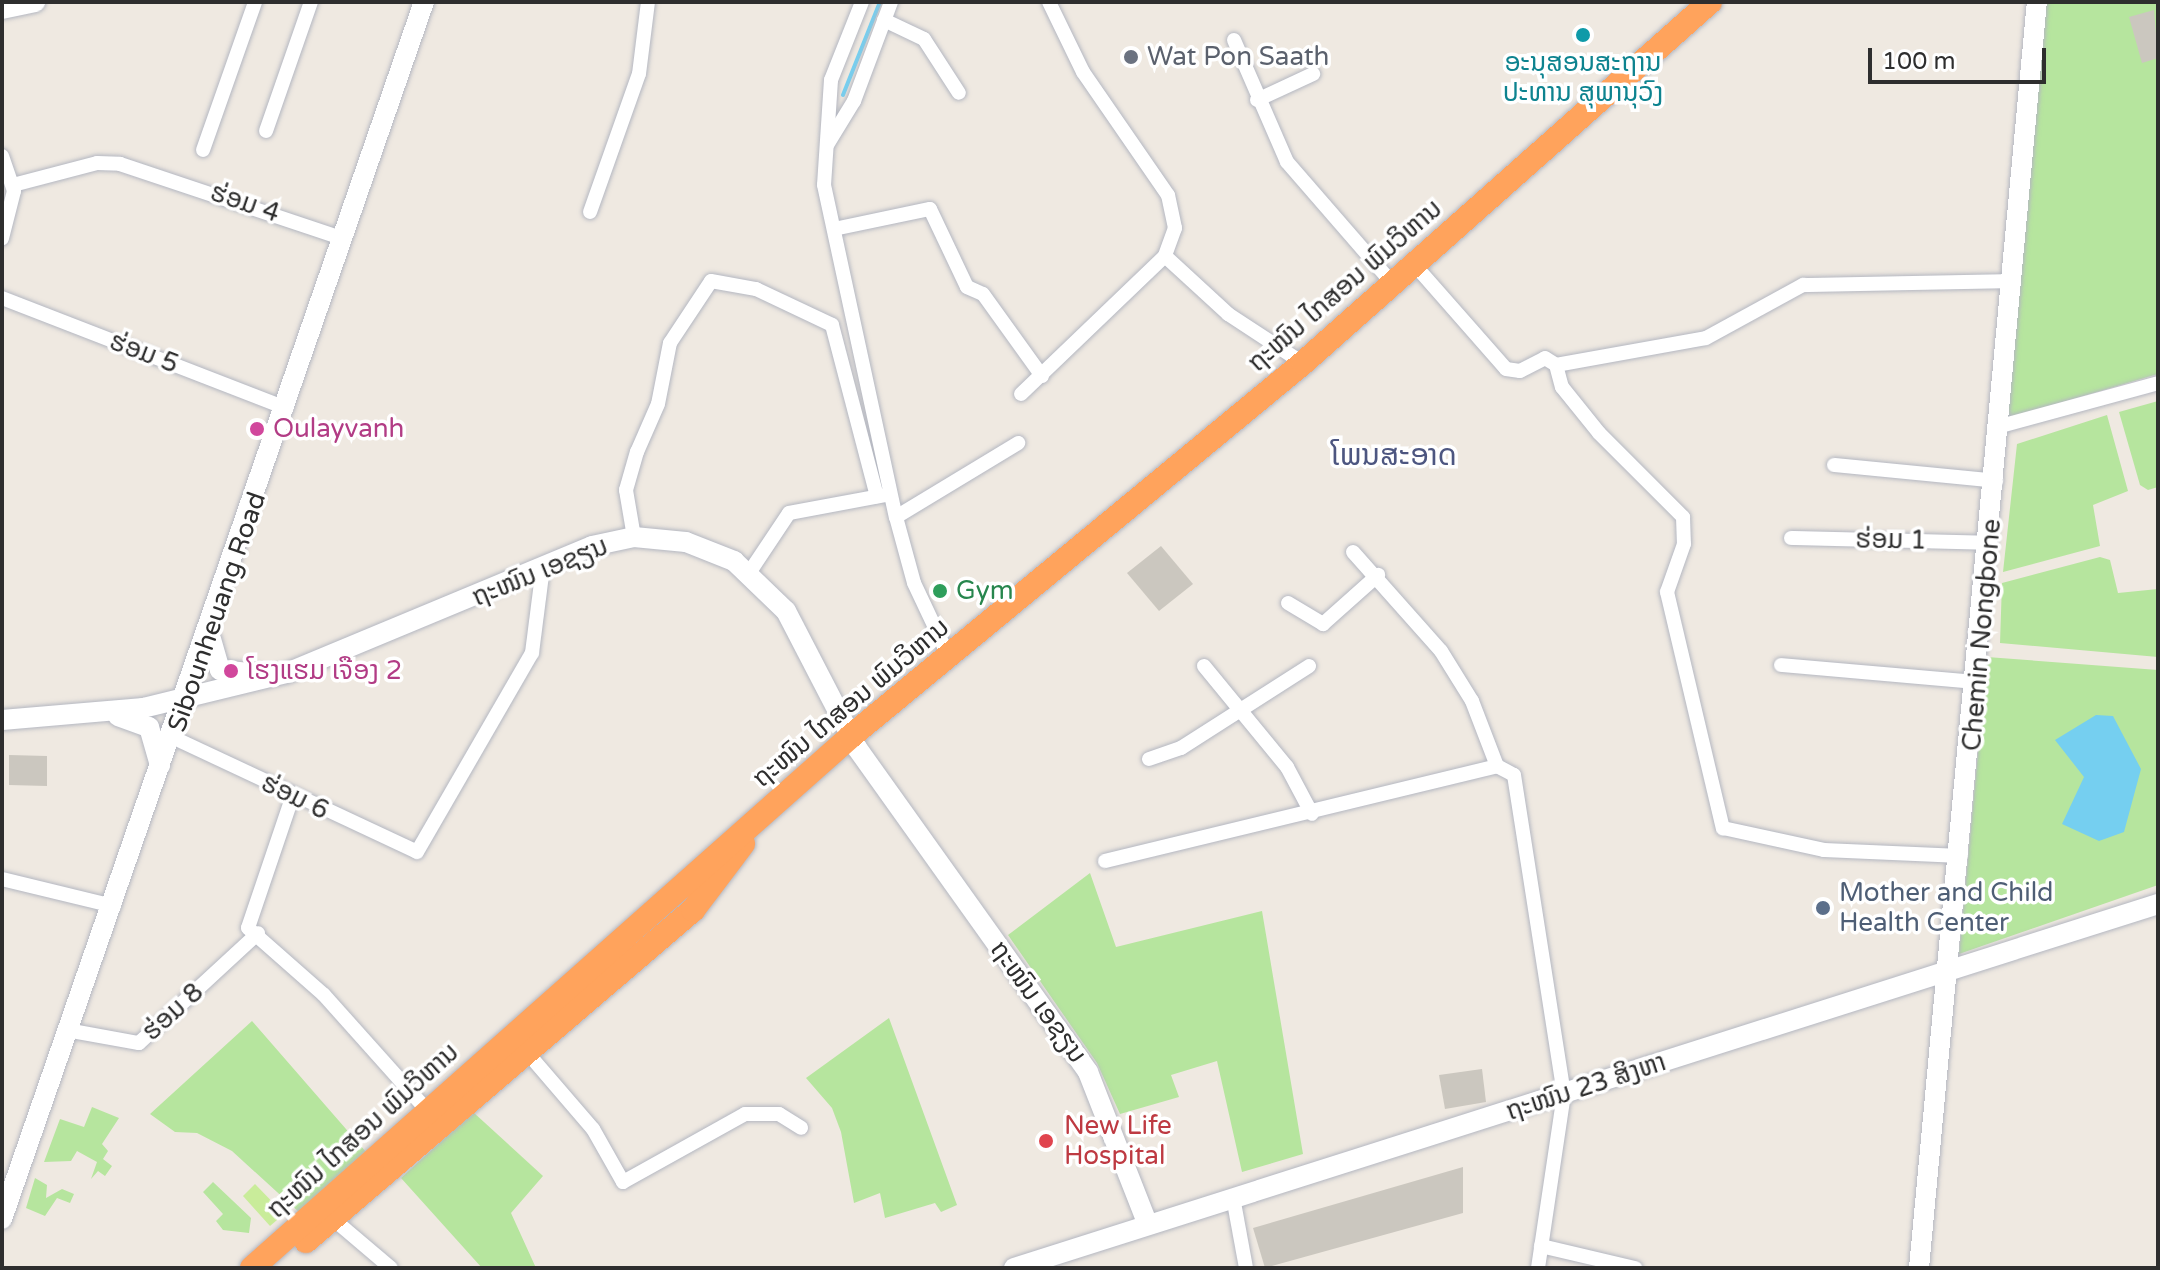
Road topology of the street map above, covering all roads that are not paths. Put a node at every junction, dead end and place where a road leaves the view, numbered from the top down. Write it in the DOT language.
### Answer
graph roads {
  1 [pos="35,2"];
  2 [pos="255,2"];
  3 [pos="311,2"];
  4 [pos="424,2"];
  5 [pos="648,2"];
  6 [pos="862,2"];
  7 [pos="891,2"];
  8 [pos="1049,2"];
  9 [pos="1710,2"];
  10 [pos="1725,2"];
  11 [pos="2037,2"];
  12 [pos="2,9"];
  13 [pos="884,20"];
  14 [pos="1234,40"];
  15 [pos="1313,74"];
  16 [pos="959,93"];
  17 [pos="1257,100"];
  18 [pos="266,131"];
  19 [pos="827,146"];
  20 [pos="203,150"];
  21 [pos="2,156"];
  22 [pos="13,185"];
  23 [pos="590,212"];
  24 [pos="834,229"];
  25 [pos="2,238"];
  26 [pos="341,238"];
  27 [pos="1165,256"];
  28 [pos="1420,271"];
  29 [pos="2009,281"];
  30 [pos="1392,283"];
  31 [pos="2,298"];
  32 [pos="1303,363"];
  33 [pos="1556,365"];
  34 [pos="1042,376"];
  35 [pos="2158,383"];
  36 [pos="1021,394"];
  37 [pos="286,408"];
  38 [pos="2001,426"];
  39 [pos="1018,443"];
  40 [pos="1834,465"];
  41 [pos="1996,481"];
  42 [pos="884,495"];
  43 [pos="896,517"];
  44 [pos="634,537"];
  45 [pos="1791,538"];
  46 [pos="1990,543"];
  47 [pos="1353,552"];
  48 [pos="543,567"];
  49 [pos="749,573"];
  50 [pos="1378,575"];
  51 [pos="1288,603"];
  52 [pos="211,631"];
  53 [pos="949,657"];
  54 [pos="1781,665"];
  55 [pos="1204,666"];
  56 [pos="1309,666"];
  57 [pos="287,673"];
  58 [pos="1977,682"];
  59 [pos="188,698"];
  60 [pos="1239,706"];
  61 [pos="94,714"];
  62 [pos="2,720"];
  63 [pos="174,738"];
  64 [pos="854,742"];
  65 [pos="1149,759"];
  66 [pos="1497,766"];
  67 [pos="155,792"];
  68 [pos="293,795"];
  69 [pos="1312,814"];
  70 [pos="1961,856"];
  71 [pos="1105,861"];
  72 [pos="2,879"];
  73 [pos="2158,904"];
  74 [pos="114,906"];
  75 [pos="258,933"];
  76 [pos="1950,969"];
  77 [pos="72,1031"];
  78 [pos="525,1050"];
  79 [pos="1564,1094"];
  80 [pos="427,1110"];
  81 [pos="801,1128"];
  82 [pos="1233,1197"];
  83 [pos="332,1218"];
  84 [pos="2,1219"];
  85 [pos="1148,1225"];
  86 [pos="1541,1246"];
  87 [pos="252,1268"];
  88 [pos="274,1268"];
  89 [pos="391,1268"];
  90 [pos="1014,1268"];
  91 [pos="1246,1268"];
  92 [pos="1538,1268"];
  93 [pos="1635,1268"];
  94 [pos="1919,1268"];
  1 -- 12 [label="main road"];
  2 -- 20 [label="street"];
  3 -- 18 [label="street"];
  4 -- 26 [label="main road, Sibounheuang Road"];
  5 -- 23 [label="street"];
  6 -- 19 [label="street"];
  7 -- 13 [label="street"];
  8 -- 27 [label="street"];
  9 -- 30 [label="highway, ຖະໜົນ ໄກສອນ ພົມວິຫານ"];
  10 -- 28 [label="highway, ຖະໜົນ ໄກສອນ ພົມວິຫານ"];
  11 -- 29 [label="main road, Chemin Nongbone"];
  13 -- 16 [label="street"];
  13 -- 19 [label="street"];
  14 -- 17 [label="street"];
  15 -- 17 [label="street"];
  17 -- 30 [label="street"];
  19 -- 24 [label="street"];
  21 -- 22 [label="street"];
  22 -- 25 [label="street"];
  22 -- 26 [label="street, ຮ່ອມ 4"];
  24 -- 34 [label="street"];
  24 -- 42 [label="street"];
  26 -- 37 [label="main road, Sibounheuang Road"];
  27 -- 32 [label="street"];
  27 -- 34 [label="street"];
  28 -- 33 [label="street"];
  28 -- 64 [label="highway, ຖະໜົນ ໄກສອນ ພົມວິຫານ"];
  29 -- 33 [label="street"];
  29 -- 38 [label="main road, Chemin Nongbone"];
  30 -- 32 [label="highway, ຖະໜົນ ໄກສອນ ພົມວິຫານ"];
  31 -- 37 [label="street, ຮ່ອມ 5"];
  32 -- 53 [label="highway, ຖະໜົນ ໄກສອນ ພົມວິຫານ"];
  33 -- 70 [label="street"];
  34 -- 36 [label="street"];
  35 -- 38 [label="street"];
  37 -- 52 [label="main road, Sibounheuang Road"];
  38 -- 41 [label="main road, Chemin Nongbone"];
  39 -- 43 [label="street"];
  40 -- 41 [label="street"];
  41 -- 46 [label="main road, Chemin Nongbone"];
  42 -- 43 [label="street"];
  42 -- 44 [label="street"];
  42 -- 49 [label="street"];
  43 -- 53 [label="street"];
  44 -- 48 [label="main road, ຖະໜົນ ເອຊຽນ"];
  44 -- 49 [label="main road, ຖະໜົນ ເອຊຽນ"];
  45 -- 46 [label="street, ຮ່ອມ 1"];
  46 -- 58 [label="main road, Chemin Nongbone"];
  47 -- 50 [label="street"];
  48 -- 57 [label="main road, ຖະໜົນ ເອຊຽນ"];
  48 -- 68 [label="street, ຮ່ອມ 6"];
  49 -- 64 [label="main road, ຖະໜົນ ເອຊຽນ"];
  50 -- 51 [label="street"];
  50 -- 66 [label="street"];
  52 -- 57 [label="main road"];
  52 -- 59 [label="main road, Sibounheuang Road"];
  53 -- 64 [label="highway, ຖະໜົນ ໄກສອນ ພົມວິຫານ"];
  54 -- 58 [label="street"];
  55 -- 60 [label="street"];
  56 -- 60 [label="street"];
  57 -- 59 [label="main road, ຖະໜົນ ເອຊຽນ"];
  58 -- 70 [label="main road, Chemin Nongbone"];
  59 -- 61 [label="main road, ຖະໜົນ ເອຊຽນ"];
  59 -- 63 [label="main road, Sibounheuang Road"];
  60 -- 65 [label="street"];
  60 -- 69 [label="street"];
  61 -- 62 [label="main road, ຖະໜົນ ເອຊຽນ"];
  61 -- 67 [label="main road"];
  63 -- 67 [label="main road, Sibounheuang Road"];
  63 -- 68 [label="street, ຮ່ອມ 6"];
  64 -- 78 [label="highway, ຖະໜົນ ໄກສອນ ພົມວິຫານ"];
  64 -- 80 [label="highway, ຖະໜົນ ໄກສອນ ພົມວິຫານ"];
  64 -- 85 [label="main road, ຖະໜົນ ເອຊຽນ"];
  66 -- 69 [label="street"];
  66 -- 79 [label="street"];
  67 -- 74 [label="main road, Sibounheuang Road"];
  68 -- 75 [label="street"];
  69 -- 71 [label="street"];
  70 -- 76 [label="main road, Chemin Nongbone"];
  72 -- 74 [label="street"];
  73 -- 76 [label="main road, ຖະໜົນ 23 ສິງຫາ"];
  74 -- 77 [label="main road, Sibounheuang Road"];
  75 -- 77 [label="street, ຮ່ອມ 8"];
  75 -- 80 [label="street"];
  76 -- 79 [label="main road, ຖະໜົນ 23 ສິງຫາ"];
  76 -- 94 [label="main road, Chemin Nongbone"];
  77 -- 84 [label="main road, Sibounheuang Road"];
  78 -- 81 [label="street"];
  78 -- 83 [label="highway, ຖະໜົນ ໄກສອນ ພົມວິຫານ"];
  79 -- 82 [label="main road, ຖະໜົນ 23 ສິງຫາ"];
  79 -- 86 [label="street"];
  80 -- 87 [label="highway, ຖະໜົນ ໄກສອນ ພົມວິຫານ"];
  82 -- 85 [label="main road, ຖະໜົນ 23 ສິງຫາ"];
  82 -- 91 [label="street"];
  83 -- 88 [label="highway, ຖະໜົນ ໄກສອນ ພົມວິຫານ"];
  83 -- 89 [label="street"];
  85 -- 90 [label="main road, ຖະໜົນ 23 ສິງຫາ"];
  86 -- 92 [label="street"];
  86 -- 93 [label="street"];
}
